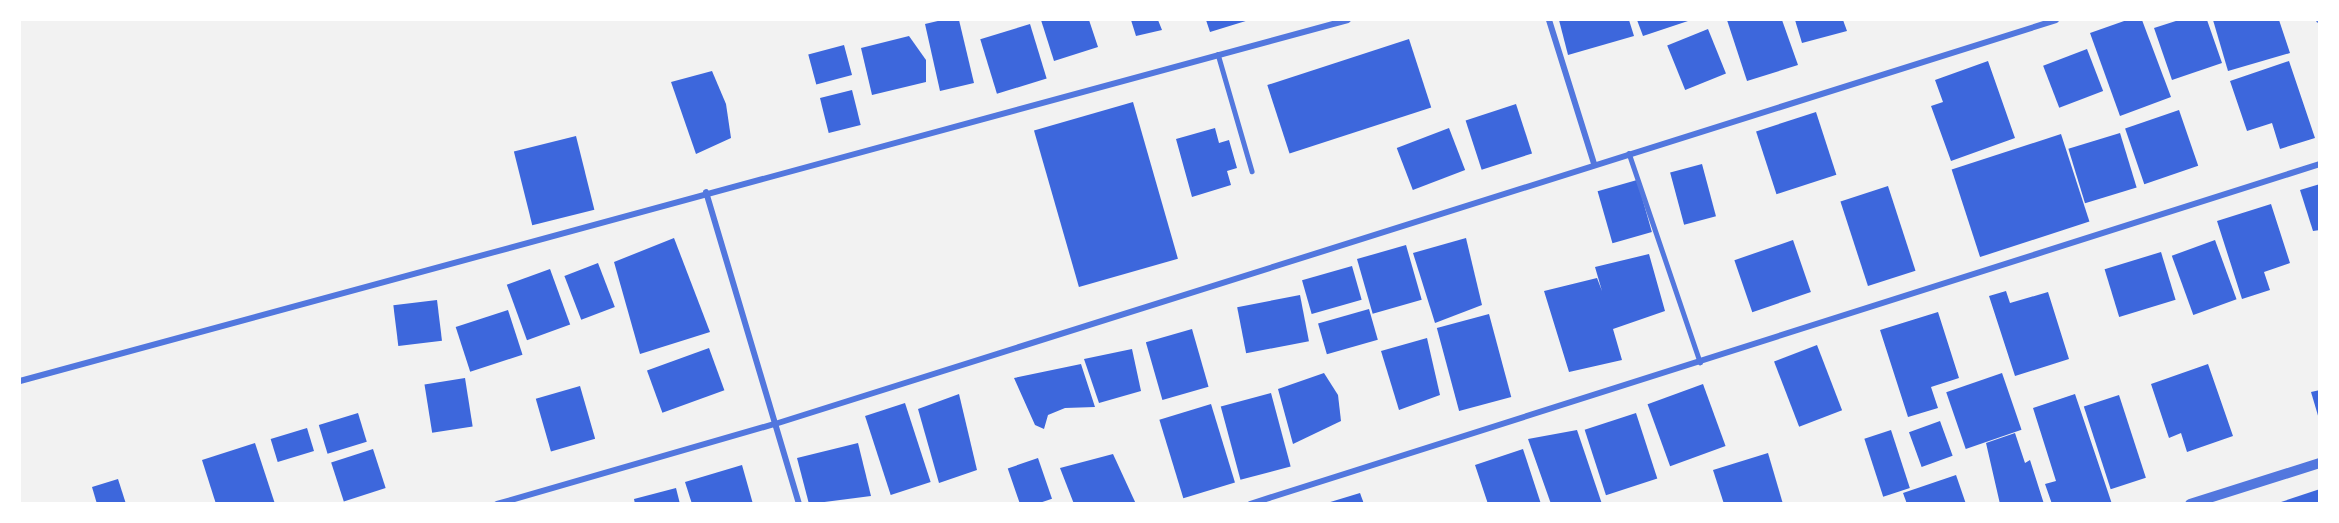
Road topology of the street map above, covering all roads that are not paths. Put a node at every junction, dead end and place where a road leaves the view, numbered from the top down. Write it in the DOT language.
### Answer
graph roads {
  1 [pos="1347,20"];
  2 [pos="1549,20"];
  3 [pos="2056,20"];
  4 [pos="1218,54"];
  5 [pos="1629,153"];
  6 [pos="1594,164"];
  7 [pos="2319,164"];
  8 [pos="1252,171"];
  9 [pos="706,192"];
  10 [pos="1700,362"];
  11 [pos="20,381"];
  12 [pos="774,424"];
  13 [pos="2319,463"];
  14 [pos="497,504"];
  15 [pos="799,504"];
  16 [pos="1250,504"];
  17 [pos="2190,504"];
  1 -- 4 [label="street"];
  2 -- 6 [label="street"];
  3 -- 5 [label="street"];
  4 -- 8 [label="lane"];
  4 -- 9 [label="street"];
  5 -- 6 [label="street"];
  5 -- 10 [label="lane"];
  6 -- 12 [label="street"];
  7 -- 10 [label="street"];
  9 -- 11 [label="street"];
  9 -- 12 [label="street"];
  10 -- 16 [label="street"];
  12 -- 14 [label="street"];
  12 -- 15 [label="street"];
  13 -- 17 [label="street"];
}
